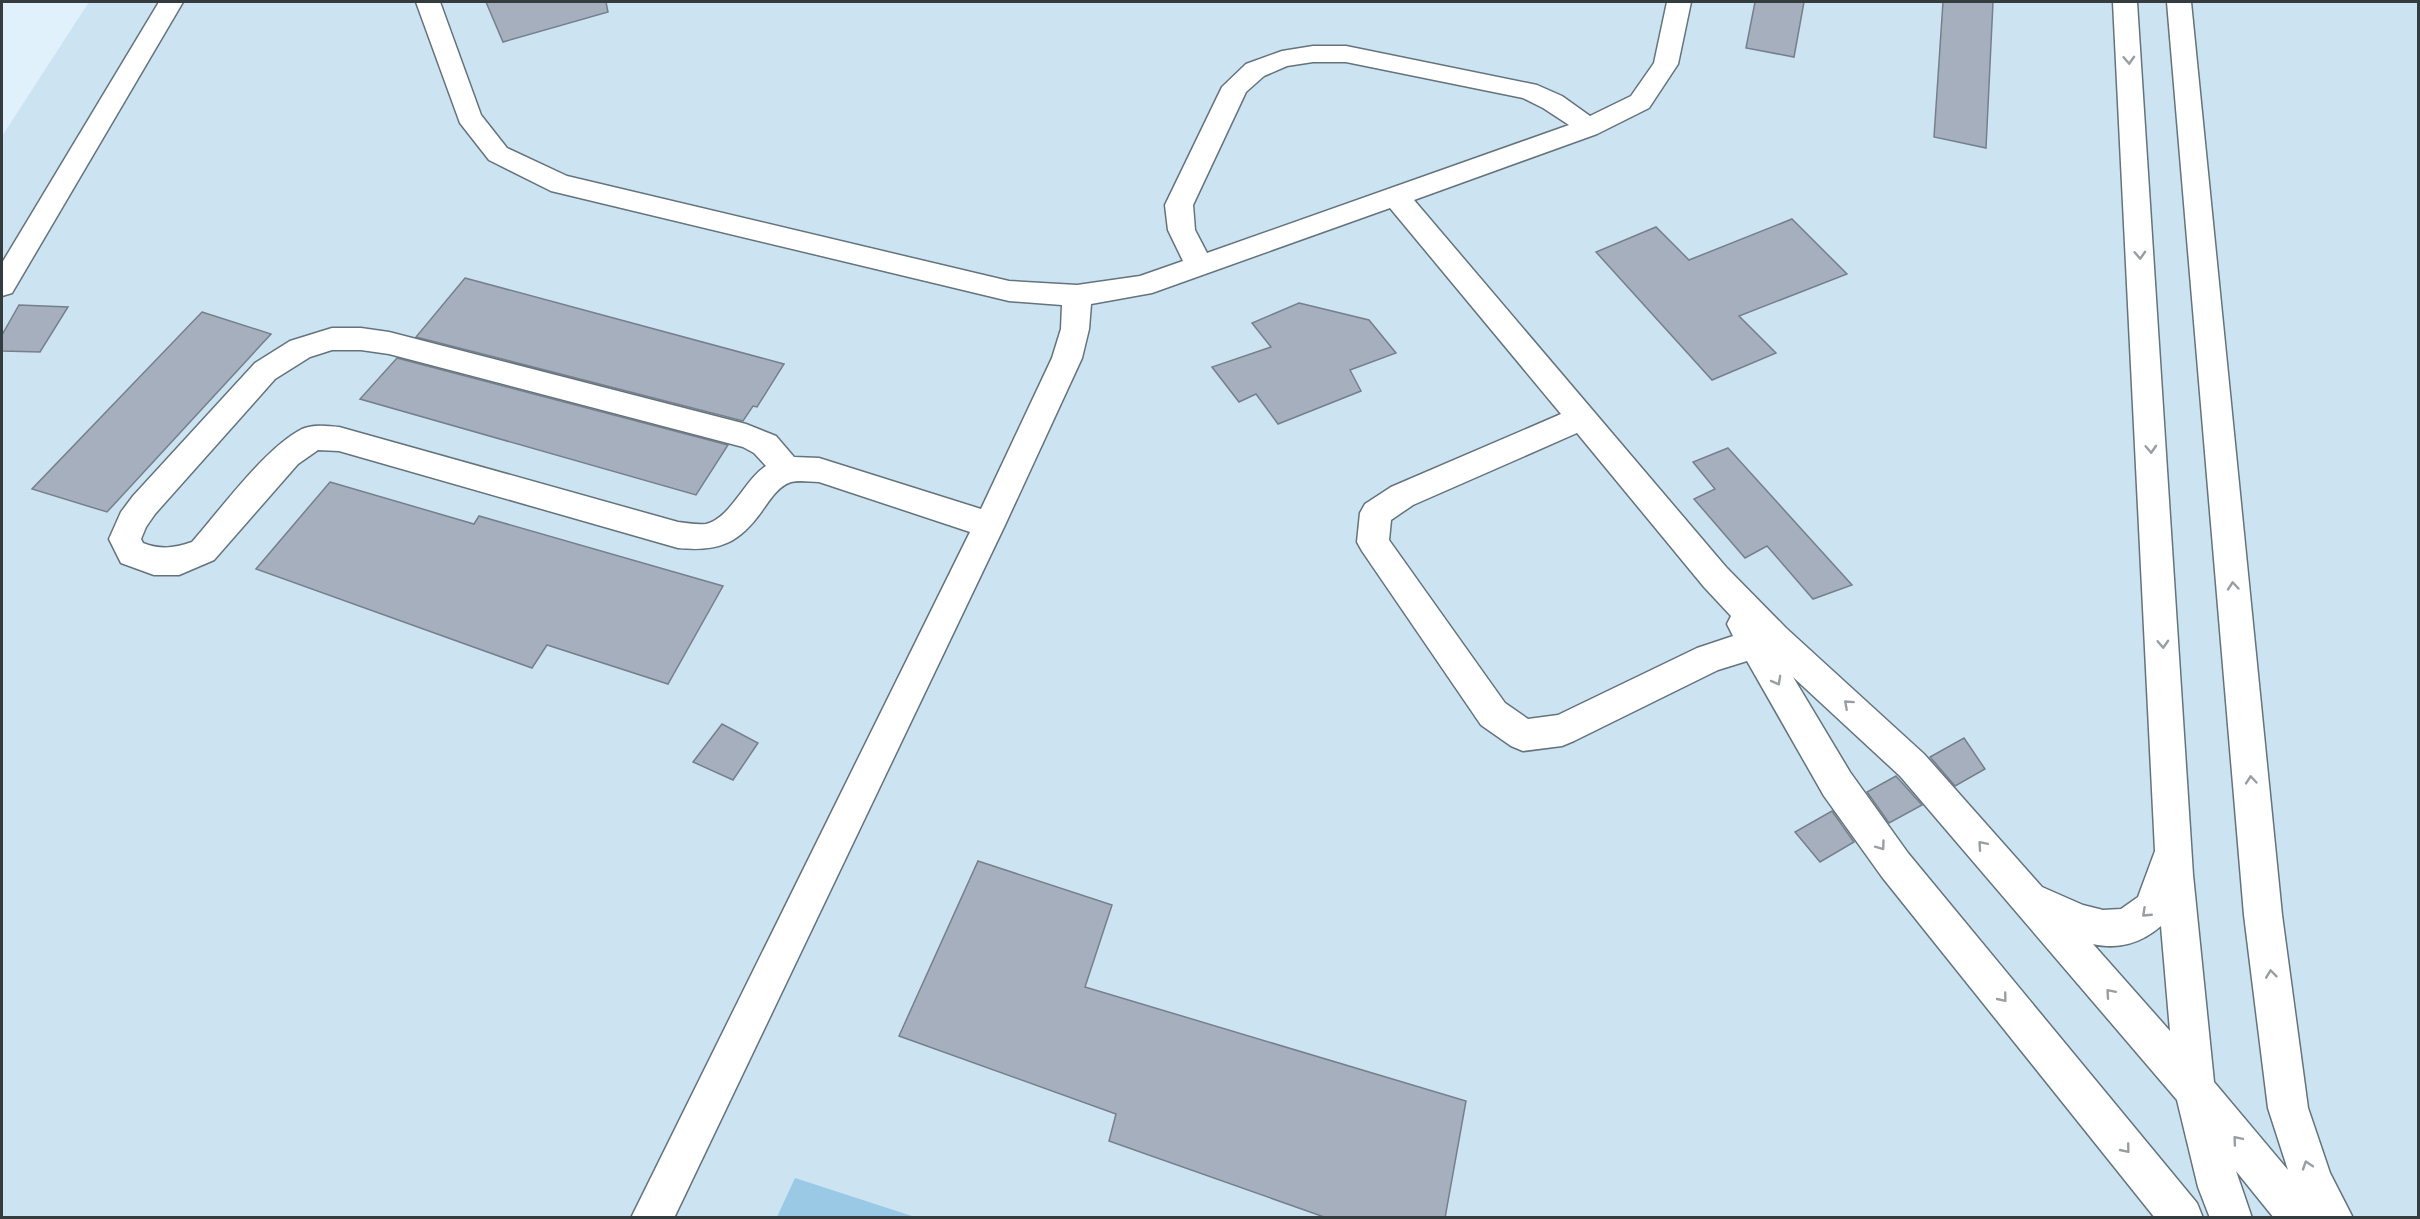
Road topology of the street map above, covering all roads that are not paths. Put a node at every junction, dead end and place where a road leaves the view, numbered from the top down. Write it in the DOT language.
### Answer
graph roads {
  1 [pos="171,2"];
  2 [pos="428,2"];
  3 [pos="1679,2"];
  4 [pos="2125,2"];
  5 [pos="2179,2"];
  6 [pos="1588,128"];
  7 [pos="1396,197"];
  8 [pos="1200,266"];
  9 [pos="2,286"];
  10 [pos="1077,295"];
  11 [pos="1582,418"];
  12 [pos="786,470"];
  13 [pos="989,525"];
  14 [pos="1765,640"];
  15 [pos="2173,820"];
  16 [pos="2007,875"];
  17 [pos="2195,1090"];
  18 [pos="2226,1207"];
  19 [pos="652,1218"];
  20 [pos="2181,1218"];
  21 [pos="2301,1218"];
  22 [pos="2332,1218"];
  1 -- 9 [label="street"];
  2 -- 10 [label="street"];
  3 -- 6 [label="street"];
  4 -- 15 [label="street, one-way"];
  22 -- 5 [label="street, one-way"];
  6 -- 7 [label="street"];
  6 -- 8 [label="street"];
  7 -- 8 [label="street"];
  7 -- 11 [label="street"];
  8 -- 10 [label="street"];
  10 -- 13 [label="street"];
  11 -- 14 [label="street"];
  11 -- 14 [label="street"];
  12 -- 12 [label="street"];
  12 -- 13 [label="street"];
  13 -- 19 [label="street"];
  16 -- 14 [label="street, one-way"];
  14 -- 20 [label="street, one-way"];
  15 -- 16 [label="street, one-way"];
  15 -- 17 [label="street"];
  17 -- 16 [label="street, one-way"];
  17 -- 18 [label="street"];
  21 -- 17 [label="street, one-way"];
}
